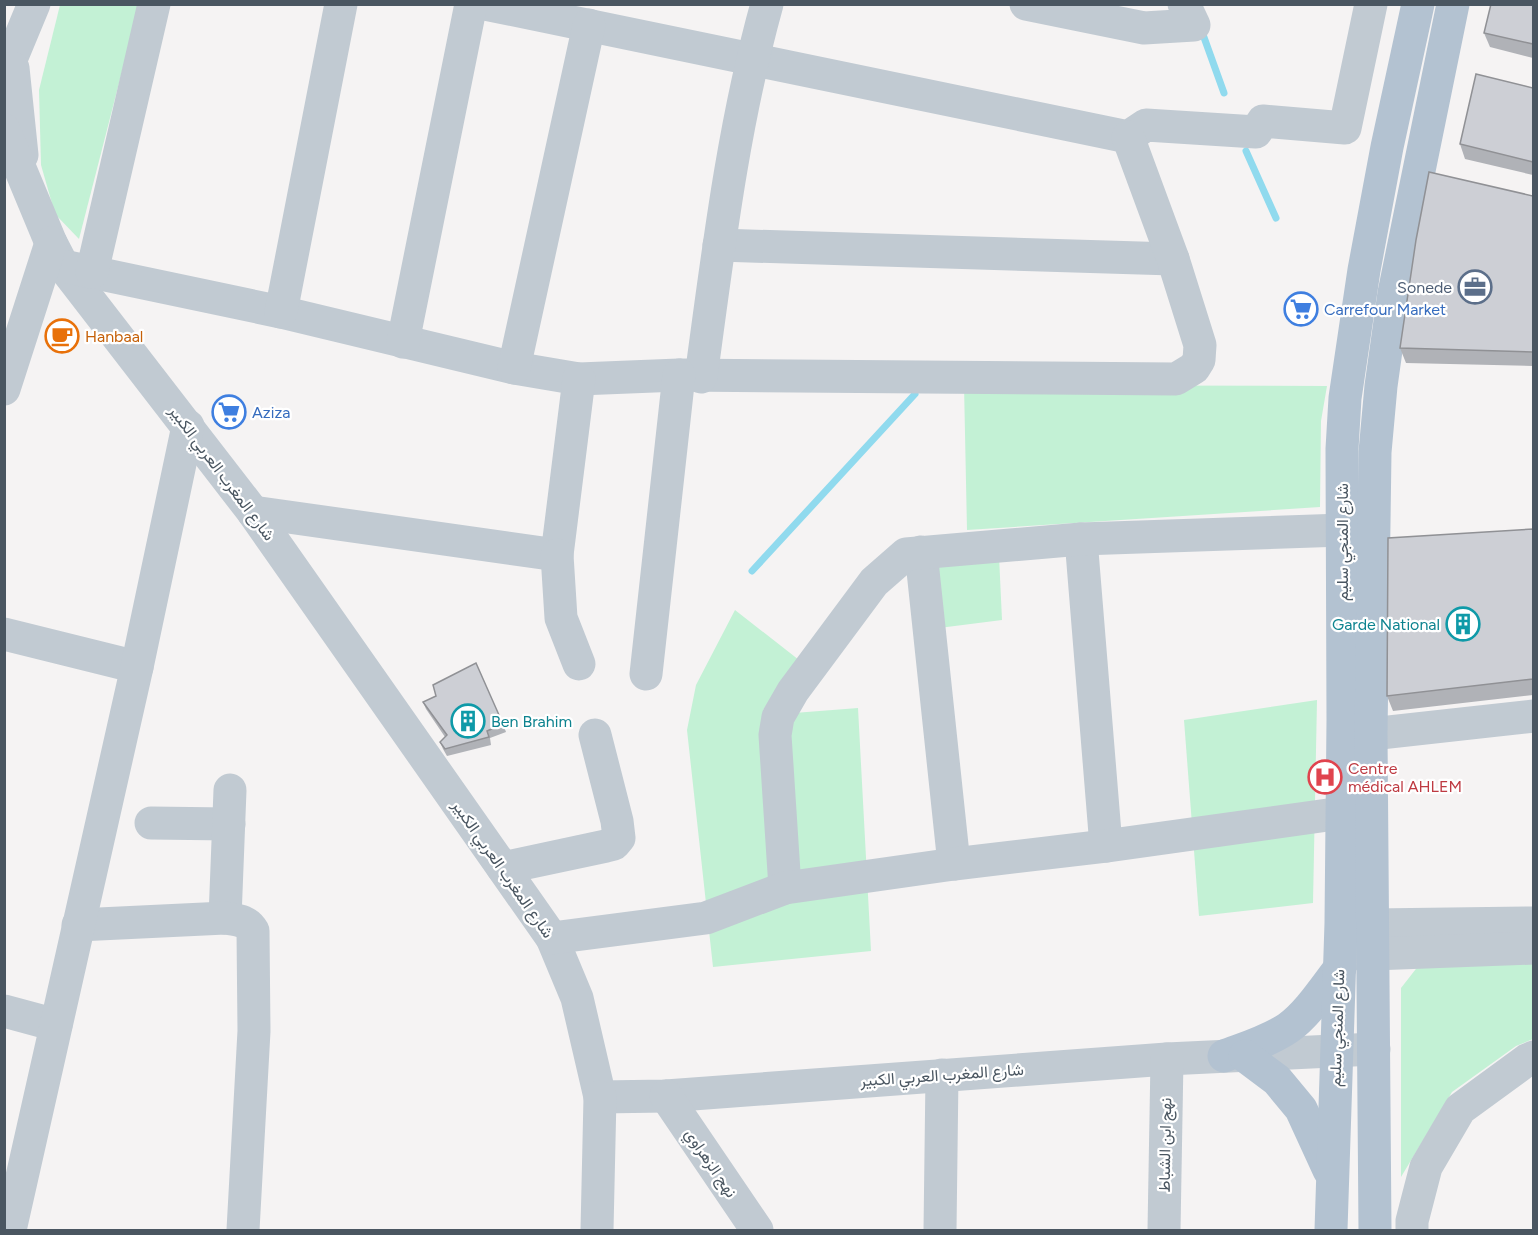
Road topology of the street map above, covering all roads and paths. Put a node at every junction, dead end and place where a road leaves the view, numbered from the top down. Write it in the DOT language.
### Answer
graph roads {
  1 [pos="16,4"];
  2 [pos="34,4"];
  3 [pos="154,4"];
  4 [pos="341,4"];
  5 [pos="471,4"];
  6 [pos="485,4"];
  7 [pos="767,4"];
  8 [pos="1026,4"];
  9 [pos="1184,4"];
  10 [pos="1371,4"];
  11 [pos="1418,4"];
  12 [pos="1453,4"];
  13 [pos="4,24"];
  14 [pos="589,25"];
  15 [pos="751,61"];
  16 [pos="8,63"];
  17 [pos="4,130"];
  18 [pos="1128,137"];
  19 [pos="24,175"];
  20 [pos="719,245"];
  21 [pos="1173,259"];
  22 [pos="69,260"];
  23 [pos="281,312"];
  24 [pos="403,342"];
  25 [pos="514,368"];
  26 [pos="690,376"];
  27 [pos="579,379"];
  28 [pos="4,388"];
  29 [pos="188,426"];
  30 [pos="253,512"];
  31 [pos="1342,530"];
  32 [pos="1081,539"];
  33 [pos="921,552"];
  34 [pos="556,555"];
  35 [pos="4,634"];
  36 [pos="579,664"];
  37 [pos="137,667"];
  38 [pos="646,674"];
  39 [pos="1533,716"];
  40 [pos="1371,734"];
  41 [pos="595,735"];
  42 [pos="230,790"];
  43 [pos="1342,813"];
  44 [pos="151,823"];
  45 [pos="230,824"];
  46 [pos="1106,846"];
  47 [pos="954,864"];
  48 [pos="503,868"];
  49 [pos="785,888"];
  50 [pos="225,918"];
  51 [pos="1533,923"];
  52 [pos="78,925"];
  53 [pos="552,938"];
  54 [pos="1353,944"];
  55 [pos="1533,948"];
  56 [pos="4,1011"];
  57 [pos="56,1025"];
  58 [pos="1374,1049"];
  59 [pos="1336,1050"];
  60 [pos="1234,1056"];
  61 [pos="1533,1058"];
  62 [pos="1167,1059"];
  63 [pos="942,1075"];
  64 [pos="666,1095"];
  65 [pos="600,1097"];
  66 [pos="1332,1177"];
  67 [pos="10,1230"];
  68 [pos="243,1230"];
  69 [pos="597,1230"];
  70 [pos="757,1230"];
  71 [pos="940,1230"];
  72 [pos="1164,1230"];
  73 [pos="1331,1230"];
  74 [pos="1375,1230"];
  75 [pos="1412,1230"];
  1 -- 13 [label="street"];
  2 -- 16 [label="street"];
  3 -- 22 [label="street"];
  4 -- 23 [label="street"];
  5 -- 24 [label="street"];
  6 -- 14 [label="street"];
  7 -- 15 [label="street"];
  8 -- 9 [label="street"];
  10 -- 18 [label="street"];
  11 -- 31 [label="main road, شارع المنجي سليم"];
  12 -- 40 [label="main road, شارع المنجي سليم"];
  14 -- 15 [label="street"];
  14 -- 25 [label="street"];
  15 -- 18 [label="street"];
  15 -- 20 [label="street"];
  16 -- 19 [label="street, شارع المغرب العربي الكبير"];
  17 -- 19 [label="street, شارع المغرب العربي الكبير"];
  18 -- 21 [label="street"];
  19 -- 22 [label="street, شارع المغرب العربي الكبير"];
  20 -- 21 [label="street"];
  20 -- 26 [label="street"];
  21 -- 26 [label="street"];
  22 -- 23 [label="street"];
  22 -- 28 [label="street"];
  22 -- 29 [label="street, شارع المغرب العربي الكبير"];
  23 -- 24 [label="street"];
  24 -- 25 [label="street"];
  25 -- 27 [label="street"];
  26 -- 27 [label="street"];
  26 -- 38 [label="street"];
  27 -- 34 [label="street"];
  29 -- 30 [label="street, شارع المغرب العربي الكبير"];
  29 -- 37 [label="street"];
  30 -- 34 [label="street"];
  30 -- 48 [label="street, شارع المغرب العربي الكبير"];
  31 -- 32 [label="street"];
  31 -- 43 [label="main road, شارع المنجي سليم"];
  32 -- 33 [label="street"];
  32 -- 46 [label="street"];
  33 -- 47 [label="street"];
  33 -- 49 [label="street"];
  34 -- 36 [label="street"];
  35 -- 37 [label="street"];
  37 -- 52 [label="street"];
  39 -- 40 [label="street"];
  40 -- 54 [label="main road, شارع المنجي سليم"];
  41 -- 48 [label="street"];
  42 -- 45 [label="street"];
  43 -- 46 [label="street"];
  43 -- 54 [label="main road, شارع المنجي سليم"];
  44 -- 45 [label="street"];
  45 -- 50 [label="street"];
  46 -- 47 [label="street"];
  47 -- 49 [label="street"];
  48 -- 53 [label="street, شارع المغرب العربي الكبير"];
  49 -- 53 [label="street"];
  50 -- 52 [label="street"];
  50 -- 68 [label="street"];
  51 -- 54 [label="street"];
  52 -- 57 [label="street"];
  53 -- 65 [label="street, شارع المغرب العربي الكبير"];
  54 -- 55 [label="street"];
  54 -- 58 [label="main road, شارع المنجي سليم"];
  54 -- 59 [label="main road, شارع المنجي سليم"];
  54 -- 60 [label="main road"];
  56 -- 57 [label="street"];
  57 -- 67 [label="street"];
  58 -- 59 [label="street, شارع المغرب العربي الكبير"];
  58 -- 74 [label="main road, شارع المنجي سليم"];
  59 -- 60 [label="street, شارع المغرب العربي الكبير"];
  59 -- 66 [label="main road, شارع المنجي سليم"];
  60 -- 62 [label="street, شارع المغرب العربي الكبير"];
  60 -- 66 [label="main road"];
  61 -- 75 [label="street"];
  62 -- 63 [label="street, شارع المغرب العربي الكبير"];
  62 -- 72 [label="street, نهج ابن الشباط"];
  63 -- 64 [label="street, شارع المغرب العربي الكبير"];
  63 -- 71 [label="street"];
  64 -- 65 [label="street, شارع المغرب العربي الكبير"];
  64 -- 70 [label="street, نهج الزهراوي"];
  65 -- 69 [label="street"];
  66 -- 73 [label="main road, شارع المنجي سليم"];
}
